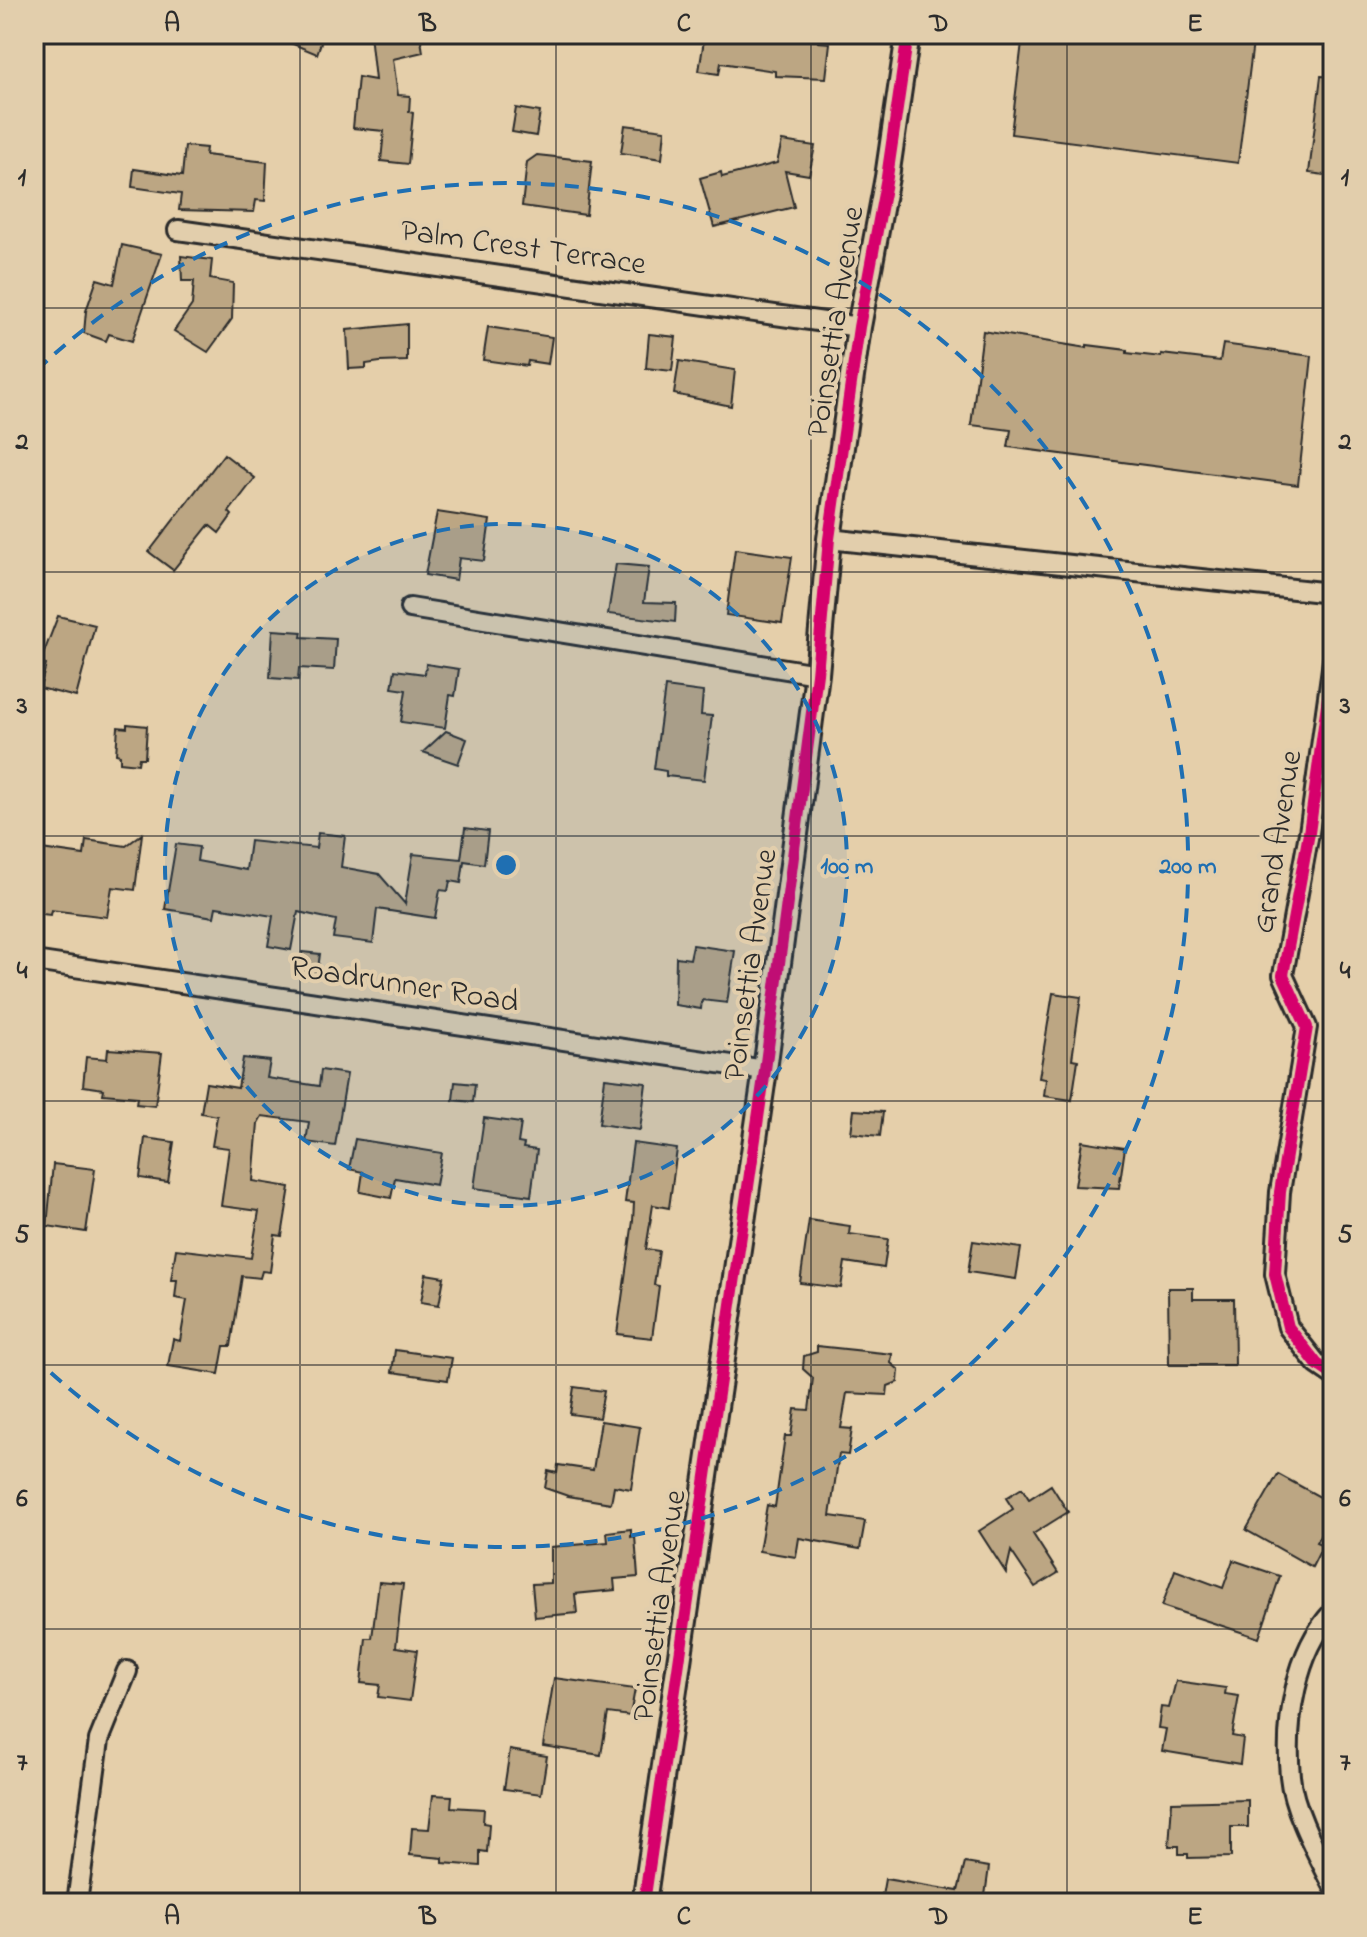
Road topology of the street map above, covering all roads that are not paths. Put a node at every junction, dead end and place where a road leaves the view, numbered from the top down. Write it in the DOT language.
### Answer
graph roads {
  1 [pos="908,34"];
  2 [pos="178,230"];
  3 [pos="859,327"];
  4 [pos="829,539"];
  5 [pos="410,608"];
  6 [pos="1333,623"];
  7 [pos="1333,661"];
  8 [pos="817,674"];
  9 [pos="34,961"];
  10 [pos="765,1070"];
  11 [pos="1333,1375"];
  12 [pos="1333,1612"];
  13 [pos="127,1671"];
  14 [pos="1333,1885"];
  15 [pos="77,1903"];
  16 [pos="644,1903"];
  1 -- 3 [label="street, Poinsettia Avenue"];
  2 -- 3 [label="street, Palm Crest Terrace"];
  3 -- 4 [label="street, Poinsettia Avenue"];
  4 -- 6 [label="street"];
  4 -- 8 [label="street, Poinsettia Avenue"];
  5 -- 8 [label="street"];
  7 -- 11 [label="street, Grand Avenue"];
  8 -- 10 [label="street, Poinsettia Avenue"];
  9 -- 10 [label="street, Roadrunner Road"];
  10 -- 16 [label="street, Poinsettia Avenue"];
  12 -- 14 [label="street"];
  13 -- 15 [label="street"];
}
